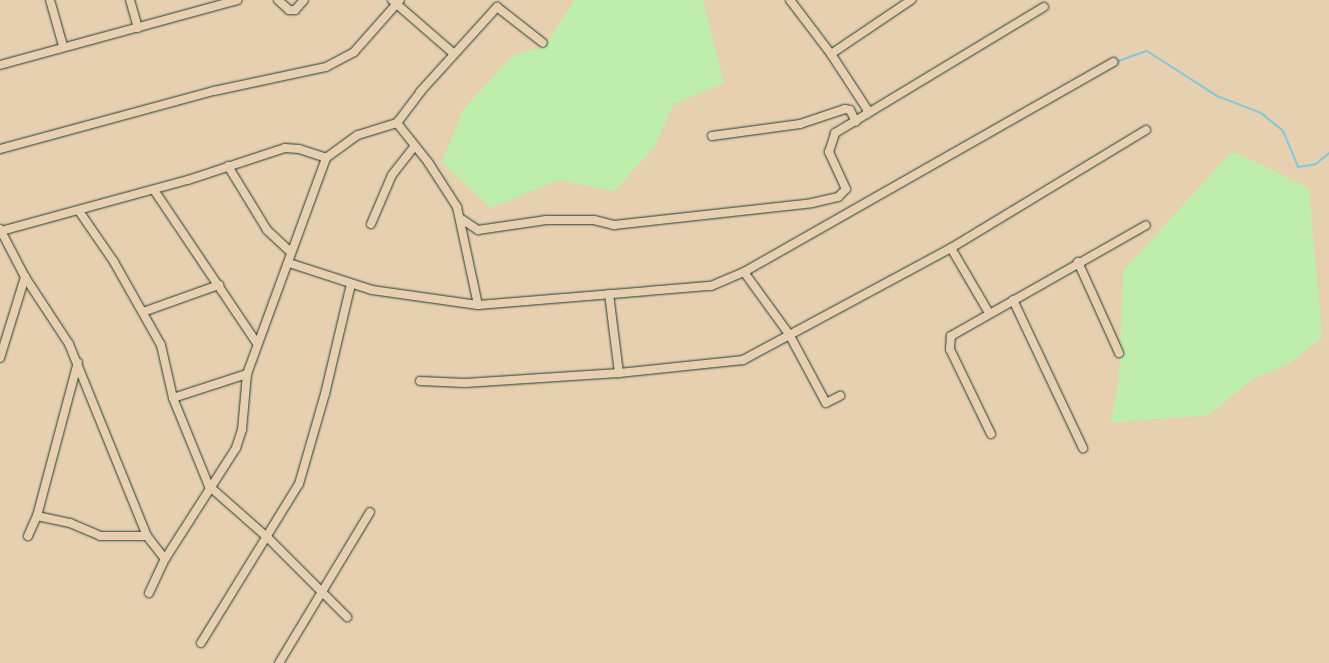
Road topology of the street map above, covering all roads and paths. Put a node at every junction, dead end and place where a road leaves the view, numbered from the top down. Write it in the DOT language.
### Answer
graph roads {
  1 [pos="50,0"];
  2 [pos="130,0"];
  3 [pos="237,0"];
  4 [pos="278,0"];
  5 [pos="304,0"];
  6 [pos="790,0"];
  7 [pos="911,0"];
  8 [pos="396,1"];
  9 [pos="1044,7"];
  10 [pos="138,28"];
  11 [pos="543,43"];
  12 [pos="63,46"];
  13 [pos="453,54"];
  14 [pos="831,54"];
  15 [pos="1114,62"];
  16 [pos="0,64"];
  17 [pos="867,114"];
  18 [pos="856,122"];
  19 [pos="397,123"];
  20 [pos="1146,130"];
  21 [pos="712,136"];
  22 [pos="415,146"];
  23 [pos="0,149"];
  24 [pos="326,158"];
  25 [pos="228,166"];
  26 [pos="154,190"];
  27 [pos="79,211"];
  28 [pos="460,218"];
  29 [pos="371,224"];
  30 [pos="1146,225"];
  31 [pos="1,230"];
  32 [pos="951,248"];
  33 [pos="291,252"];
  34 [pos="1078,262"];
  35 [pos="290,263"];
  36 [pos="744,272"];
  37 [pos="26,277"];
  38 [pos="351,284"];
  39 [pos="219,285"];
  40 [pos="609,294"];
  41 [pos="1013,300"];
  42 [pos="478,305"];
  43 [pos="143,312"];
  44 [pos="989,313"];
  45 [pos="789,334"];
  46 [pos="257,343"];
  47 [pos="1119,353"];
  48 [pos="0,358"];
  49 [pos="78,362"];
  50 [pos="619,373"];
  51 [pos="247,374"];
  52 [pos="420,381"];
  53 [pos="840,396"];
  54 [pos="173,398"];
  55 [pos="991,434"];
  56 [pos="1083,448"];
  57 [pos="209,486"];
  58 [pos="370,512"];
  59 [pos="37,516"];
  60 [pos="28,536"];
  61 [pos="147,536"];
  62 [pos="268,538"];
  63 [pos="165,559"];
  64 [pos="320,590"];
  65 [pos="149,593"];
  66 [pos="347,617"];
  67 [pos="201,643"];
  68 [pos="279,663"];
  1 -- 12 [label="street"];
  2 -- 10 [label="street"];
  3 -- 10 [label="street"];
  4 -- 5 [label="street"];
  6 -- 14 [label="street"];
  7 -- 14 [label="street"];
  8 -- 13 [label="street"];
  8 -- 23 [label="street"];
  9 -- 17 [label="street"];
  10 -- 12 [label="street"];
  11 -- 13 [label="street"];
  12 -- 16 [label="street"];
  13 -- 19 [label="street"];
  14 -- 17 [label="street"];
  15 -- 36 [label="street"];
  17 -- 18 [label="street"];
  18 -- 21 [label="street"];
  18 -- 28 [label="street"];
  19 -- 22 [label="street"];
  19 -- 24 [label="street"];
  20 -- 32 [label="street"];
  22 -- 28 [label="street"];
  22 -- 29 [label="street"];
  24 -- 25 [label="street"];
  24 -- 33 [label="street"];
  25 -- 26 [label="street"];
  25 -- 33 [label="street"];
  26 -- 27 [label="street"];
  26 -- 39 [label="street"];
  27 -- 31 [label="street"];
  27 -- 43 [label="street"];
  28 -- 42 [label="street"];
  30 -- 34 [label="street"];
  31 -- 37 [label="street"];
  32 -- 44 [label="street"];
  32 -- 45 [label="street"];
  33 -- 35 [label="street"];
  34 -- 41 [label="street"];
  34 -- 47 [label="street"];
  35 -- 38 [label="street"];
  35 -- 46 [label="street"];
  36 -- 40 [label="street"];
  36 -- 45 [label="street"];
  37 -- 48 [label="street"];
  37 -- 49 [label="street"];
  38 -- 42 [label="street"];
  38 -- 62 [label="street"];
  39 -- 43 [label="street"];
  39 -- 46 [label="street"];
  40 -- 42 [label="street"];
  40 -- 50 [label="street"];
  41 -- 44 [label="street"];
  41 -- 56 [label="street"];
  43 -- 54 [label="street"];
  44 -- 55 [label="street"];
  45 -- 50 [label="street"];
  45 -- 53 [label="street"];
  46 -- 51 [label="street"];
  49 -- 59 [label="street"];
  49 -- 61 [label="street"];
  50 -- 52 [label="street"];
  51 -- 54 [label="street"];
  51 -- 57 [label="street"];
  54 -- 57 [label="street"];
  57 -- 62 [label="street"];
  57 -- 63 [label="street"];
  58 -- 64 [label="street"];
  59 -- 60 [label="street"];
  59 -- 61 [label="street"];
  61 -- 63 [label="street"];
  62 -- 64 [label="street"];
  62 -- 67 [label="street"];
  63 -- 65 [label="street"];
  64 -- 66 [label="street"];
  64 -- 68 [label="street"];
}
